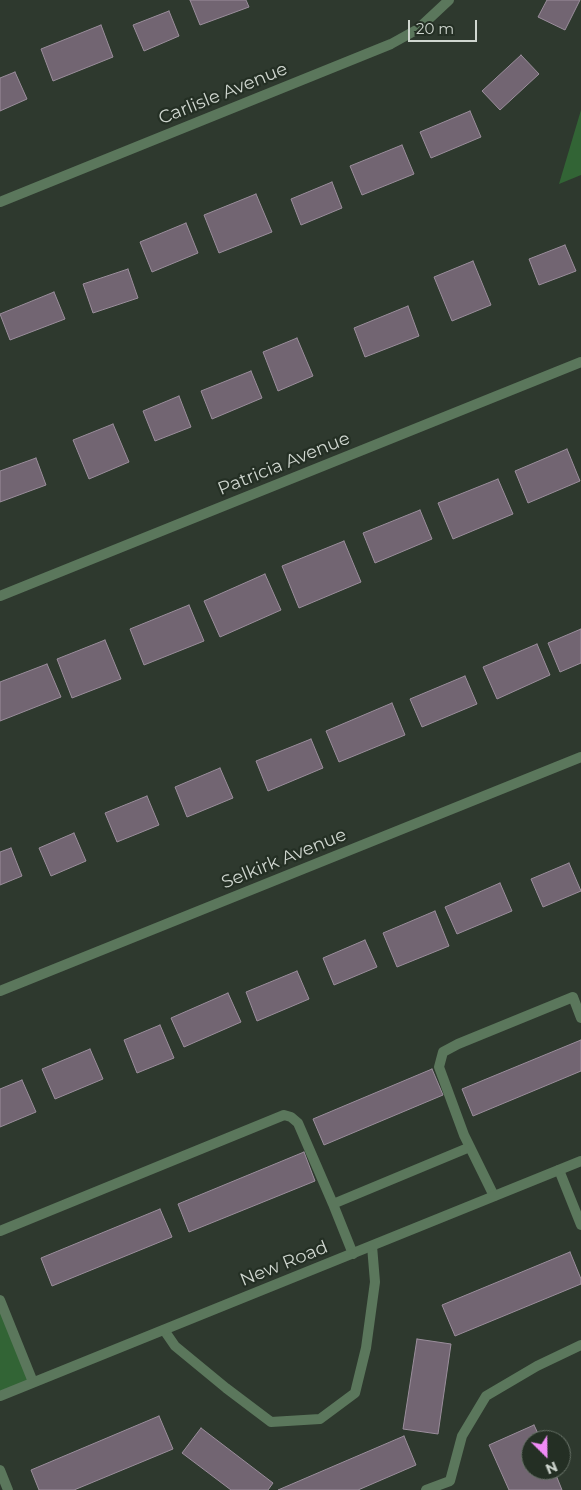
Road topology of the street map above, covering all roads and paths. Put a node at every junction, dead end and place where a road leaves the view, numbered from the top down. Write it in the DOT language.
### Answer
graph roads {
  1 [pos="449,0"];
  2 [pos="0,202"];
  3 [pos="581,362"];
  4 [pos="0,596"];
  5 [pos="581,757"];
  6 [pos="0,991"];
  7 [pos="577,996"];
  8 [pos="581,1018"];
  9 [pos="470,1147"];
  10 [pos="581,1161"];
  11 [pos="560,1170"];
  12 [pos="494,1196"];
  13 [pos="333,1204"];
  14 [pos="581,1225"];
  15 [pos="0,1231"];
  16 [pos="372,1246"];
  17 [pos="353,1254"];
  18 [pos="0,1300"];
  19 [pos="164,1330"];
  20 [pos="581,1345"];
  21 [pos="33,1382"];
  22 [pos="0,1396"];
  23 [pos="0,1470"];
  24 [pos="452,1485"];
  25 [pos="8,1490"];
  26 [pos="426,1490"];
  1 -- 2 [label="street, Carlisle Avenue"];
  3 -- 4 [label="street, Patricia Avenue"];
  5 -- 6 [label="street, Selkirk Avenue"];
  7 -- 8 [label="street"];
  7 -- 9 [label="street"];
  9 -- 12 [label="street"];
  9 -- 13 [label="street"];
  10 -- 11 [label="street, New Road"];
  11 -- 12 [label="street, New Road"];
  11 -- 14 [label="street"];
  12 -- 16 [label="street, New Road"];
  13 -- 15 [label="street"];
  13 -- 17 [label="street"];
  16 -- 17 [label="street, New Road"];
  16 -- 19 [label="street"];
  17 -- 19 [label="street, New Road"];
  18 -- 21 [label="street"];
  19 -- 21 [label="street, New Road"];
  20 -- 24 [label="street"];
  21 -- 22 [label="street, New Road"];
  23 -- 25 [label="street"];
  24 -- 26 [label="street"];
}
